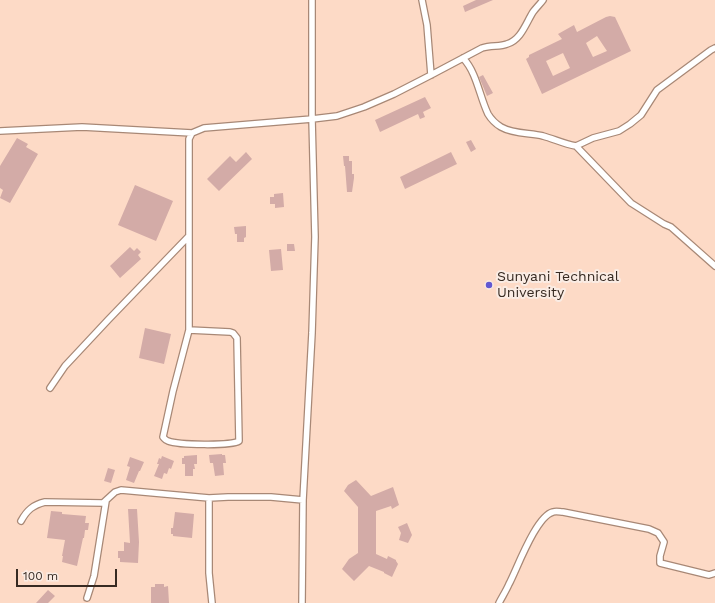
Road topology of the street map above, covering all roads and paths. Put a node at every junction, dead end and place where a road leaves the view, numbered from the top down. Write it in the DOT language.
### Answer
graph roads {
  1 [pos="312,0"];
  2 [pos="422,0"];
  3 [pos="544,0"];
  4 [pos="715,48"];
  5 [pos="463,58"];
  6 [pos="431,76"];
  7 [pos="312,119"];
  8 [pos="0,131"];
  9 [pos="192,133"];
  10 [pos="576,146"];
  11 [pos="188,237"];
  12 [pos="715,266"];
  13 [pos="189,330"];
  14 [pos="50,388"];
  15 [pos="209,498"];
  16 [pos="303,500"];
  17 [pos="106,501"];
  18 [pos="22,521"];
  19 [pos="715,573"];
  20 [pos="87,598"];
  21 [pos="212,603"];
  22 [pos="302,603"];
  23 [pos="499,603"];
  1 -- 7 [label="street"];
  2 -- 6 [label="street"];
  3 -- 5 [label="street"];
  4 -- 10 [label="street"];
  5 -- 6 [label="street"];
  5 -- 10 [label="street"];
  6 -- 7 [label="street"];
  7 -- 9 [label="street"];
  7 -- 16 [label="street"];
  8 -- 9 [label="street"];
  9 -- 11 [label="street"];
  10 -- 12 [label="street"];
  11 -- 13 [label="street"];
  11 -- 14 [label="street"];
  13 -- 13 [label="street"];
  15 -- 16 [label="street"];
  15 -- 17 [label="street"];
  15 -- 21 [label="street"];
  16 -- 22 [label="street"];
  17 -- 18 [label="street"];
  17 -- 20 [label="street"];
  19 -- 23 [label="street"];
}
